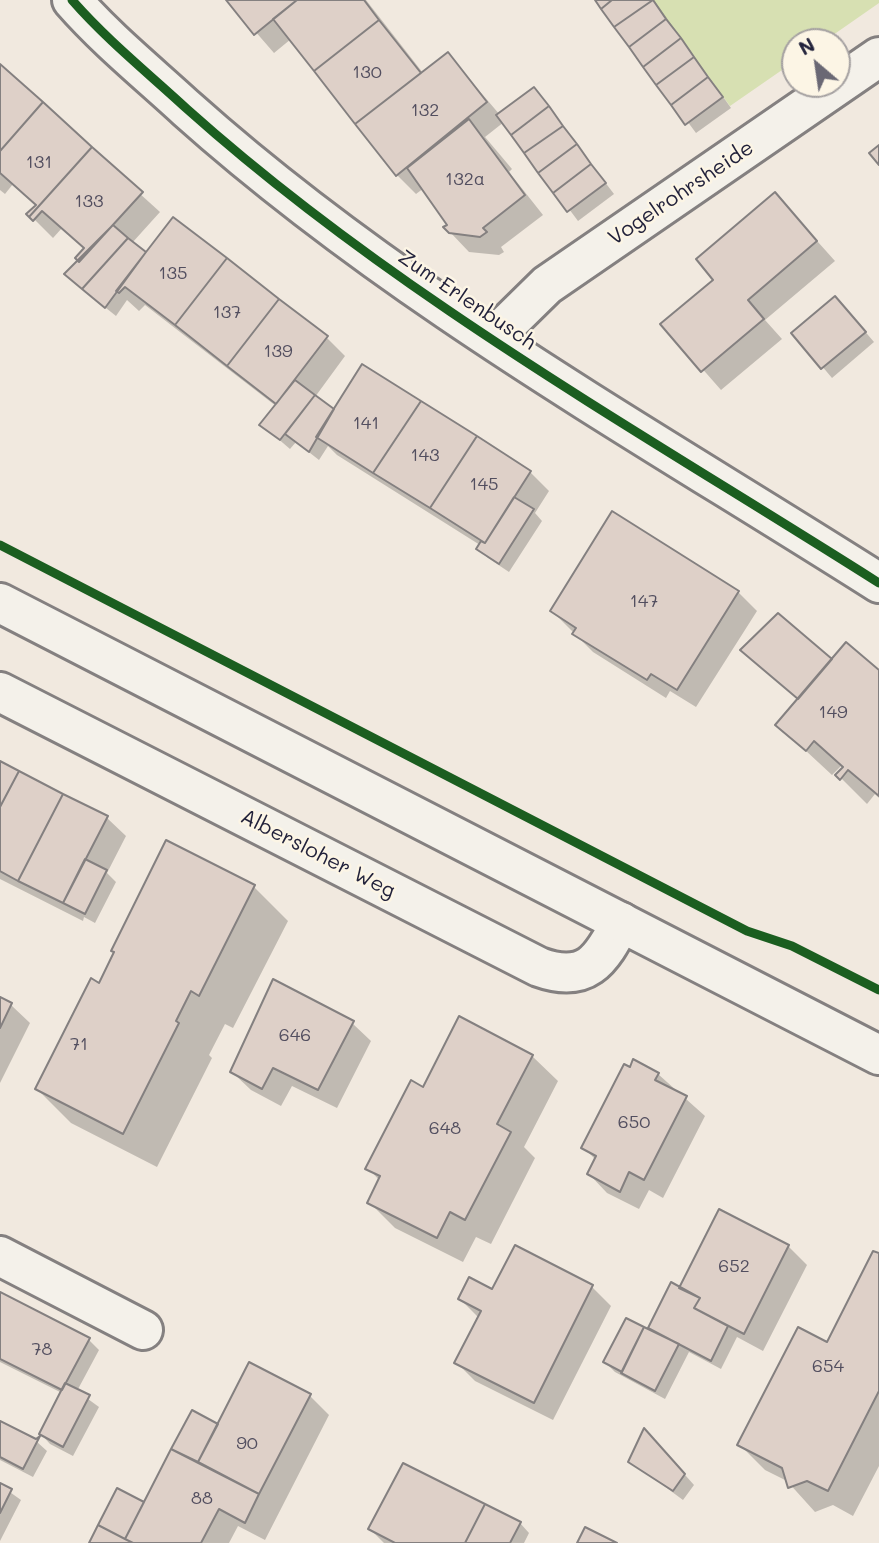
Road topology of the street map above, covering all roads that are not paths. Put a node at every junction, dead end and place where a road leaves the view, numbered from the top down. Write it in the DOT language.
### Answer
graph roads {
  1 [pos="72,0"];
  2 [pos="879,57"];
  3 [pos="492,340"];
  4 [pos="879,583"];
  5 [pos="0,604"];
  6 [pos="0,691"];
  7 [pos="621,922"];
  8 [pos="879,1055"];
  9 [pos="0,1256"];
  10 [pos="143,1330"];
  1 -- 3 [label="street, Zum Erlenbusch"];
  2 -- 3 [label="street, Vogelrohrsheide"];
  3 -- 4 [label="street, Zum Erlenbusch"];
  5 -- 7 [label="street"];
  6 -- 7 [label="street, Albersloher Weg"];
  7 -- 8 [label="street"];
  9 -- 10 [label="street"];
}
